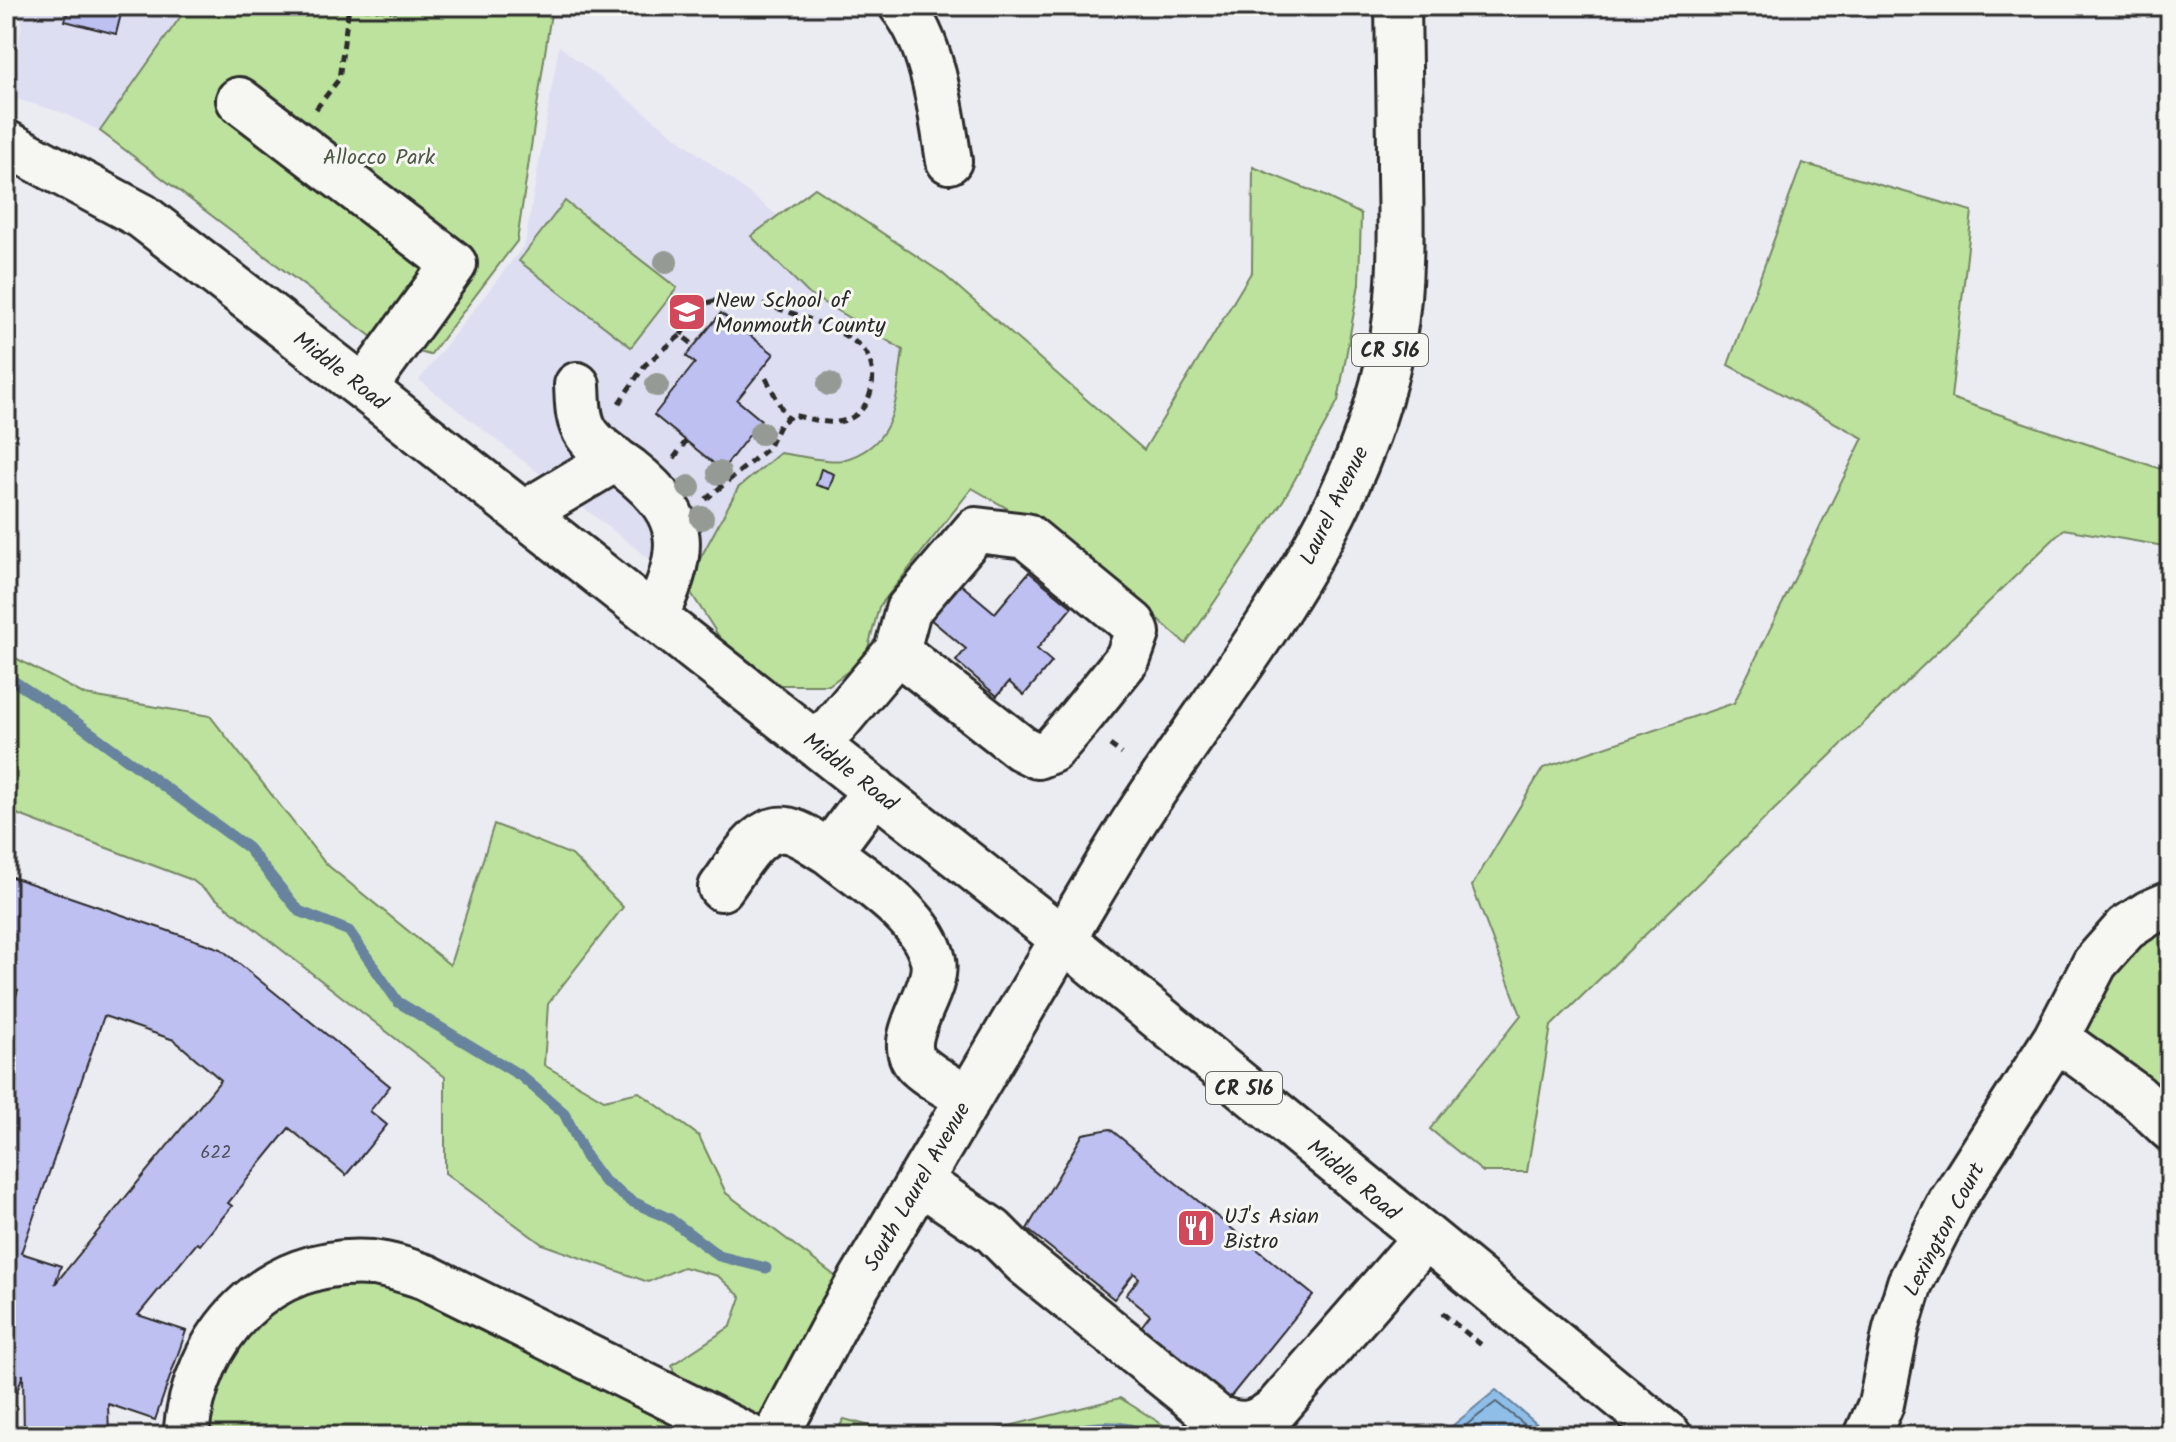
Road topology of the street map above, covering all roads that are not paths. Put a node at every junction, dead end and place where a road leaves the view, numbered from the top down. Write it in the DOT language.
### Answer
graph roads {
  1 [pos="902,6"];
  2 [pos="1398,6"];
  3 [pos="239,100"];
  4 [pos="6,143"];
  5 [pos="949,161"];
  6 [pos="577,385"];
  7 [pos="364,388"];
  8 [pos="604,449"];
  9 [pos="523,514"];
  10 [pos="655,618"];
  11 [pos="897,651"];
  12 [pos="818,745"];
  13 [pos="875,790"];
  14 [pos="829,852"];
  15 [pos="721,888"];
  16 [pos="2170,904"];
  17 [pos="1063,939"];
  18 [pos="2056,1038"];
  19 [pos="967,1098"];
  20 [pos="2170,1128"];
  21 [pos="919,1181"];
  22 [pos="1425,1238"];
  23 [pos="186,1436"];
  24 [pos="747,1436"];
  25 [pos="776,1436"];
  26 [pos="1669,1436"];
  27 [pos="1867,1436"];
  1 -- 5 [label="street"];
  2 -- 17 [label="street, Laurel Avenue / CR 516"];
  3 -- 7 [label="street"];
  4 -- 7 [label="street, Middle Road"];
  6 -- 8 [label="street"];
  7 -- 9 [label="street, Middle Road"];
  8 -- 9 [label="street"];
  8 -- 10 [label="street"];
  9 -- 10 [label="street, Middle Road"];
  10 -- 12 [label="street, Middle Road"];
  11 -- 11 [label="street"];
  11 -- 12 [label="street"];
  12 -- 13 [label="street, Middle Road"];
  13 -- 14 [label="street"];
  13 -- 17 [label="street, Middle Road"];
  14 -- 15 [label="street"];
  14 -- 19 [label="street"];
  16 -- 18 [label="street, Lexington Court"];
  17 -- 19 [label="street, South Laurel Avenue"];
  17 -- 22 [label="street, Middle Road / CR 516"];
  18 -- 20 [label="street"];
  18 -- 27 [label="street, Lexington Court"];
  19 -- 21 [label="street, South Laurel Avenue"];
  21 -- 22 [label="street"];
  21 -- 25 [label="street, South Laurel Avenue"];
  22 -- 26 [label="street, Middle Road / CR 516"];
  23 -- 24 [label="street"];
}
